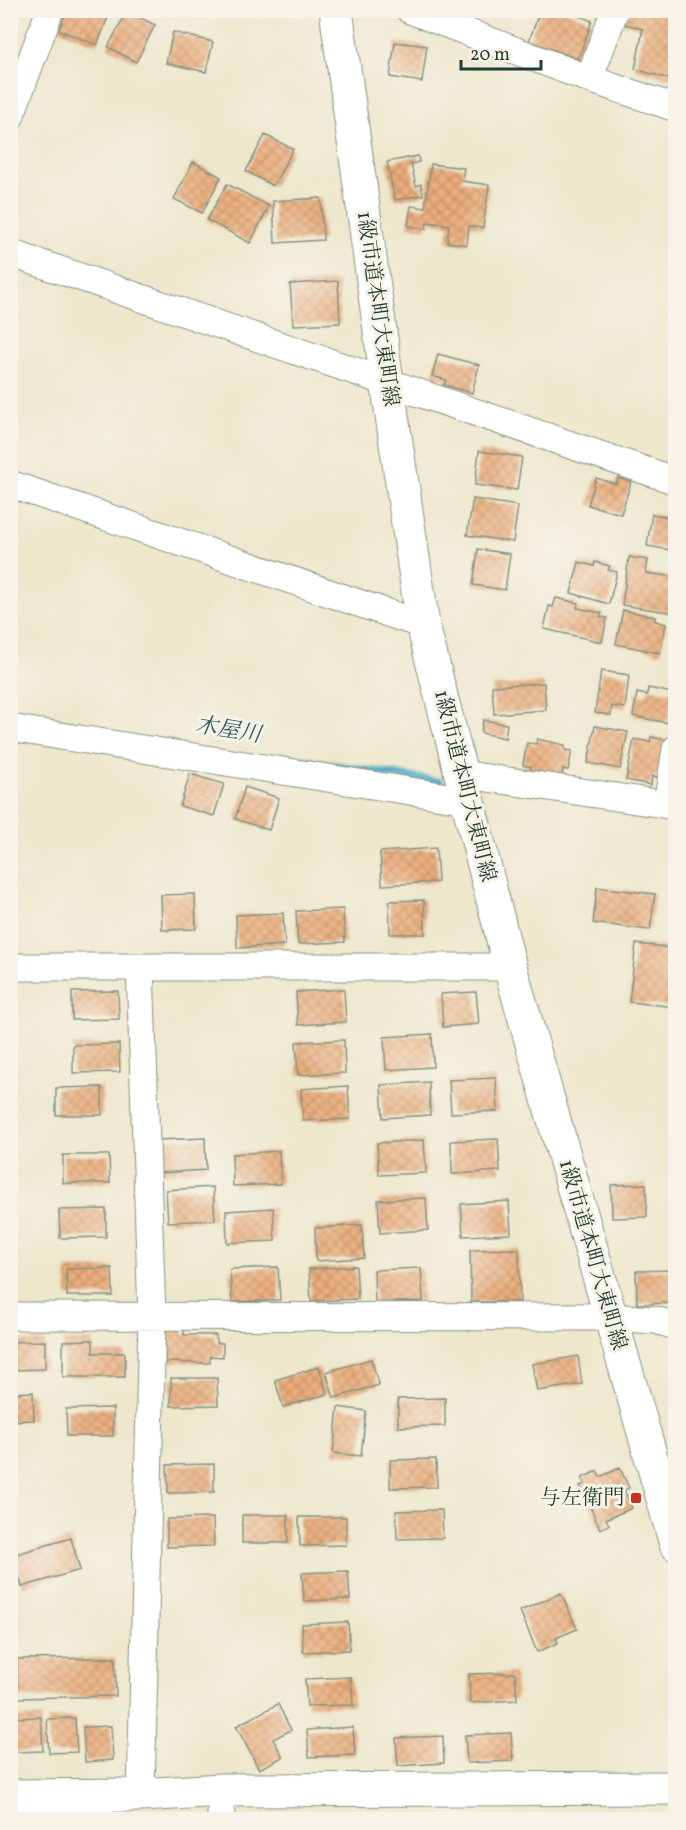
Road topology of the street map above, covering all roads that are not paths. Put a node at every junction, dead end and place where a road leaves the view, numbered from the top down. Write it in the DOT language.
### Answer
graph roads {
  1 [pos="50,10"];
  2 [pos="336,10"];
  3 [pos="410,10"];
  4 [pos="615,10"];
  5 [pos="589,79"];
  6 [pos="675,108"];
  7 [pos="10,117"];
  8 [pos="10,253"];
  9 [pos="387,382"];
  10 [pos="675,481"];
  11 [pos="10,484"];
  12 [pos="423,625"];
  13 [pos="10,728"];
  14 [pos="675,749"];
  15 [pos="464,787"];
  16 [pos="671,806"];
  17 [pos="10,967"];
  18 [pos="140,967"];
  19 [pos="510,968"];
  20 [pos="10,1316"];
  21 [pos="152,1316"];
  22 [pos="609,1317"];
  23 [pos="675,1326"];
  24 [pos="675,1544"];
  25 [pos="675,1788"];
  26 [pos="141,1795"];
  27 [pos="10,1796"];
  28 [pos="221,1805"];
  1 -- 7 [label="street"];
  2 -- 9 [label="street, 1級市道本町大東町線"];
  3 -- 5 [label="street"];
  4 -- 5 [label="street"];
  5 -- 6 [label="street"];
  8 -- 9 [label="street"];
  9 -- 10 [label="street"];
  9 -- 12 [label="street, 1級市道本町大東町線"];
  11 -- 12 [label="street"];
  12 -- 15 [label="street, 1級市道本町大東町線"];
  13 -- 15 [label="street"];
  14 -- 16 [label="street"];
  15 -- 16 [label="street"];
  15 -- 19 [label="street, 1級市道本町大東町線"];
  17 -- 18 [label="street"];
  18 -- 19 [label="street"];
  18 -- 21 [label="street"];
  19 -- 22 [label="street, 1級市道本町大東町線"];
  20 -- 21 [label="street"];
  21 -- 22 [label="street"];
  21 -- 26 [label="street"];
  22 -- 23 [label="street"];
  22 -- 24 [label="street, 1級市道本町大東町線"];
  25 -- 28 [label="street"];
  26 -- 27 [label="street"];
  26 -- 28 [label="street"];
}
